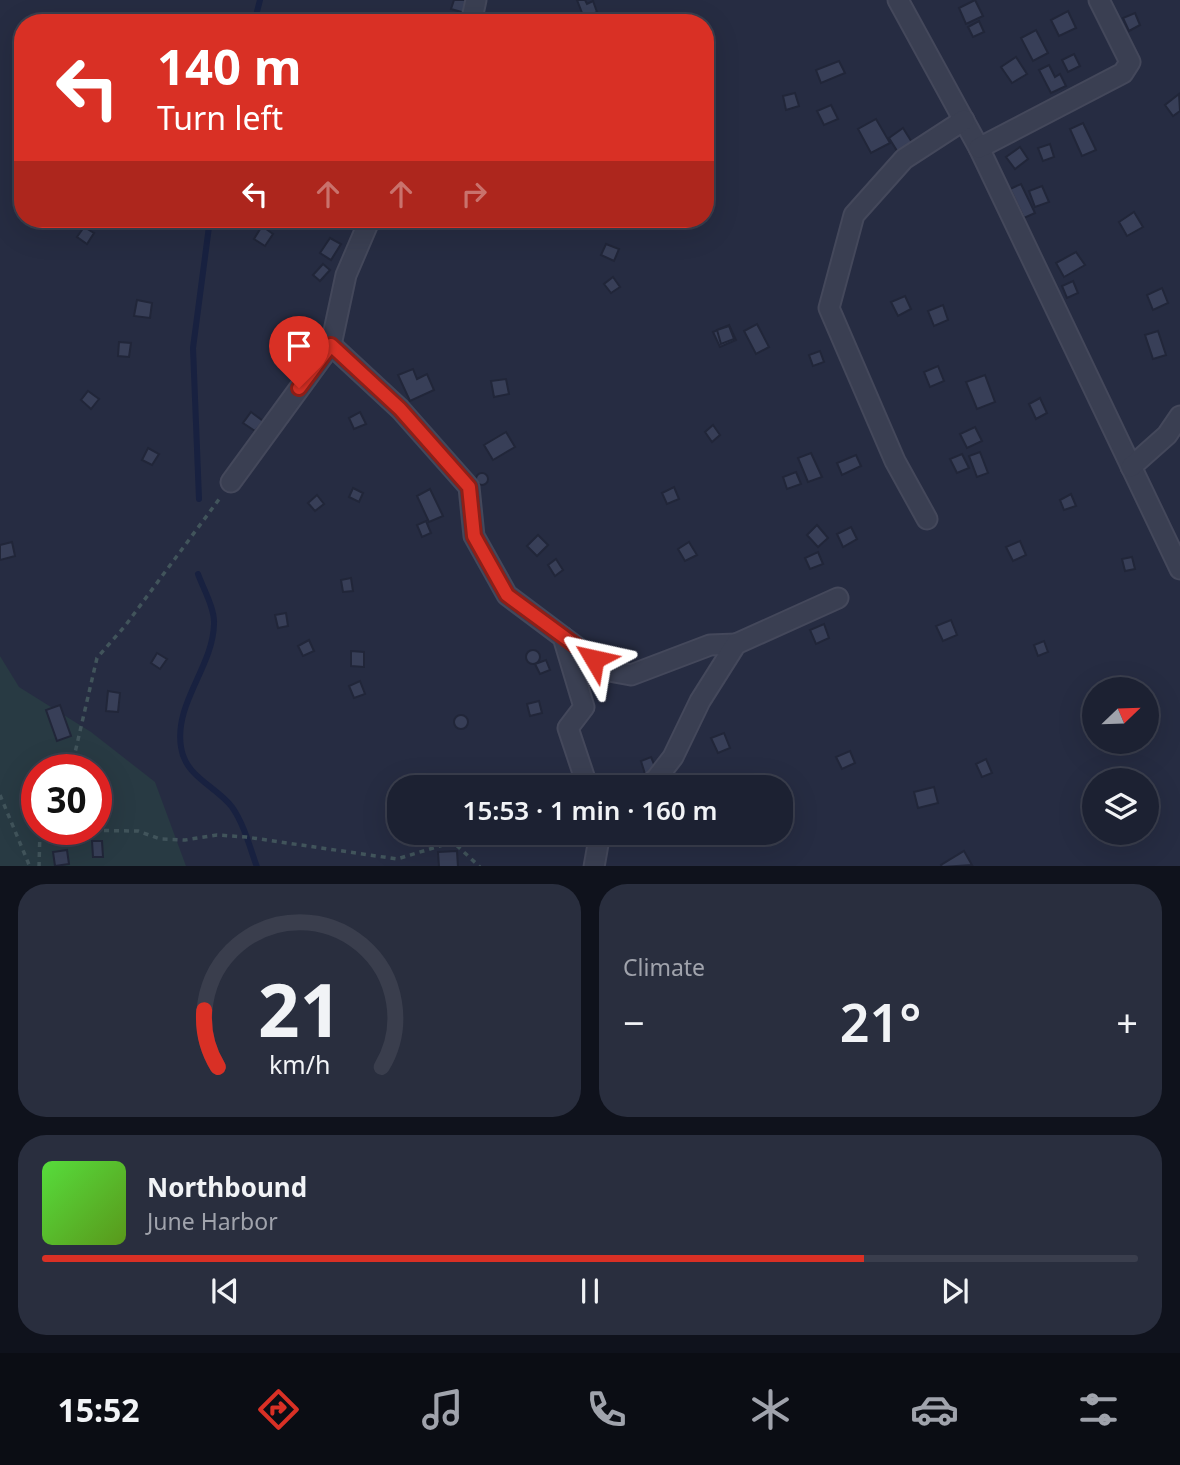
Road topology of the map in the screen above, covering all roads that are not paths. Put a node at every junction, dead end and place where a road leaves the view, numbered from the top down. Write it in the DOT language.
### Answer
graph roads {
  1 [pos="898,0"];
  2 [pos="1099,0"];
  3 [pos="964,120"];
  4 [pos="979,148"];
  5 [pos="366,228"];
  6 [pos="331,345"];
  7 [pos="1180,416"];
  8 [pos="1131,467"];
  9 [pos="231,482"];
  10 [pos="927,519"];
  11 [pos="1180,569"];
  12 [pos="838,598"];
  13 [pos="563,636"];
  14 [pos="736,644"];
  15 [pos="582,775"];
  16 [pos="659,775"];
  17 [pos="598,845"];
  18 [pos="594,866"];
  1 -- 3 [label="street"];
  2 -- 4 [label="street"];
  3 -- 4 [label="street"];
  3 -- 10 [label="street"];
  4 -- 8 [label="street"];
  5 -- 6 [label="street"];
  6 -- 9 [label="street"];
  6 -- 13 [label="street"];
  7 -- 8 [label="street"];
  8 -- 11 [label="street"];
  12 -- 14 [label="street"];
  13 -- 14 [label="street"];
  13 -- 15 [label="street"];
  14 -- 16 [label="street"];
  17 -- 18 [label="street"];
}
